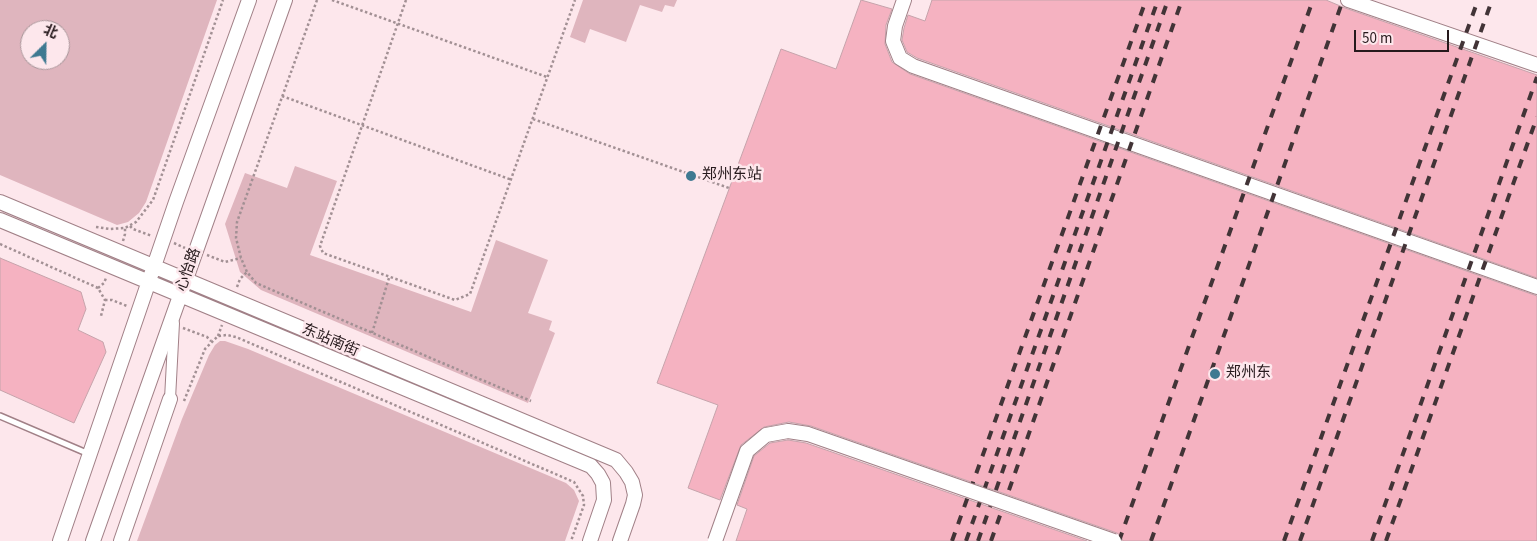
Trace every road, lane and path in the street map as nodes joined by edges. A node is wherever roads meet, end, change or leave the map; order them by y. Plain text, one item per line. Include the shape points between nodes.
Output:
1 (224, 0) edge
2 (250, 0) edge
3 (285, 0) edge
4 (317, 0) edge
5 (332, 0) edge
6 (406, 0) edge
7 (575, 0) edge
8 (904, 0) edge
9 (1348, 0) edge
10 (398, 23) junction
11 (1537, 65) edge
12 (548, 77) junction
13 (282, 96) junction
14 (533, 119) junction
15 (362, 125) junction
16 (512, 180) junction
17 (729, 188) dead end
18 (0, 202) edge
19 (0, 220) edge
20 (89, 224) dead end
21 (0, 244) edge
22 (154, 267) junction
23 (390, 278) junction
24 (186, 280) junction
25 (149, 282) junction
26 (1537, 288) edge
27 (180, 295) junction
28 (174, 312) junction
29 (101, 316) dead end
30 (372, 333) junction
31 (177, 400) junction
32 (531, 401) dead end
33 (0, 416) edge
34 (91, 455) junction
35 (60, 541) edge
36 (94, 541) edge
37 (121, 541) edge
38 (571, 541) edge
39 (590, 541) edge
40 (620, 541) edge
41 (714, 541) edge
42 (1114, 541) edge

1 - 20 path via 152,200 136,222 124,228 110,229
2 - 22 street
3 - 24 street, 心怡路
4 - 13 path
5 - 10 path
6 - 10 path
7 - 12 path
8 - 26 street via 893,41 900,58 914,66
9 - 11 street
10 - 12 path
10 - 15 path
12 - 14 path
13 - 15 path
13 - 30 path via 236,222 241,258 256,283
14 - 16 path
14 - 17 path
15 - 16 path
15 - 23 path via 320,246 323,253
16 - 23 path via 470,294 456,300
18 - 22 street, 东站南街
19 - 25 street, 东站南街
21 - 29 path via 98,288 105,300
22 - 24 street, 东站南街
22 - 25 street
23 - 30 path
24 - 27 street, 心怡路
24 - 40 street, 东站南街 via 616,460 632,482 635,495
25 - 27 street, 东站南街
25 - 34 street
27 - 28 street, 心怡路
27 - 39 street, 东站南街 via 591,466 604,483 604,500
28 - 31 street
28 - 36 street, 心怡路
30 - 32 path
31 - 37 street
31 - 38 path via 205,349 218,336 236,337 574,482 583,496 584,505
33 - 34 lane
34 - 35 street
41 - 42 street, bridge via 747,451 766,435 788,431 808,434

